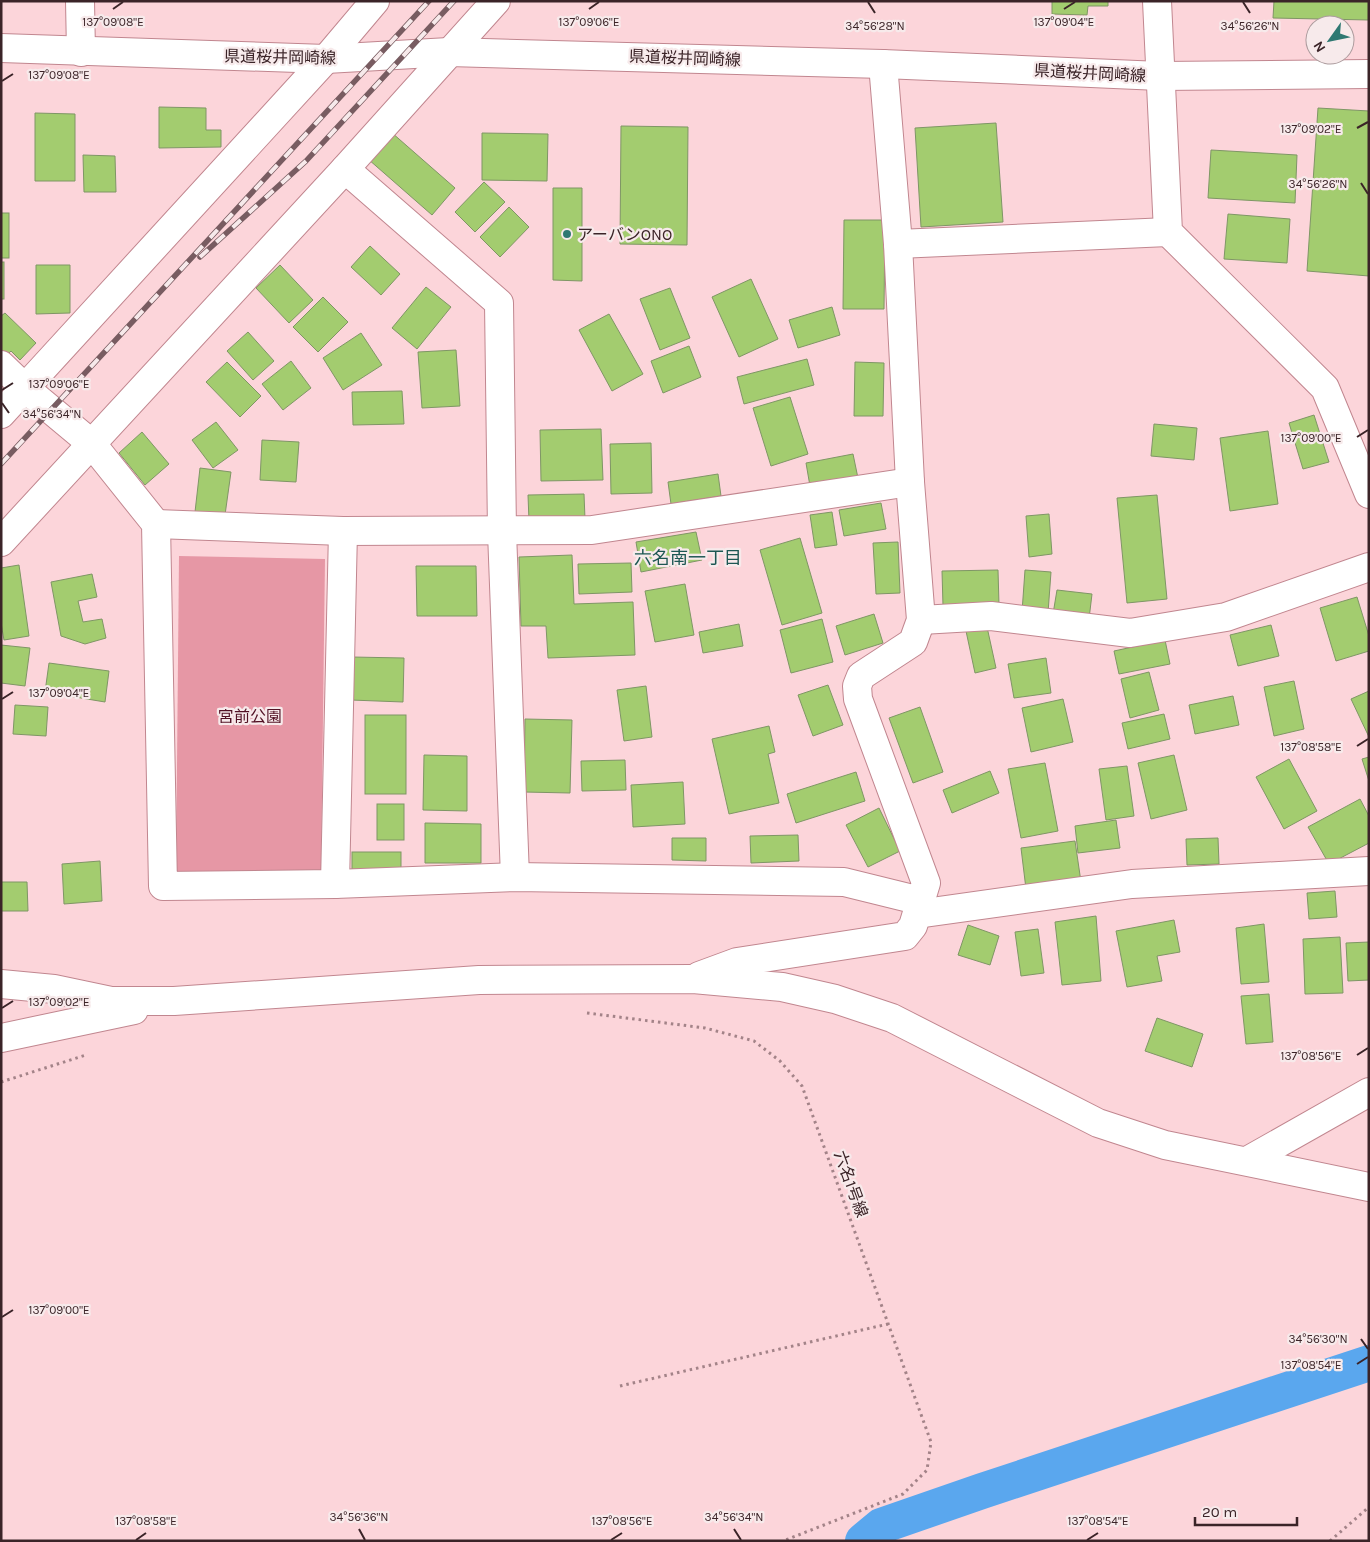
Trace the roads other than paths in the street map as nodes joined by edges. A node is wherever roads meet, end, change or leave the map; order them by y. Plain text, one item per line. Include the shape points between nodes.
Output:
1 (80, 1) edge
2 (375, 1) edge
3 (496, 1) edge
4 (1157, 1) edge
5 (1, 48) edge
6 (82, 52) junction
7 (449, 52) junction
8 (326, 59) junction
9 (884, 64) junction
10 (1369, 74) edge
11 (1160, 76) junction
12 (345, 169) junction
13 (1168, 232) junction
14 (898, 244) junction
15 (1, 365) edge
16 (26, 389) junction
17 (1, 414) edge
18 (92, 444) junction
19 (910, 482) junction
20 (1369, 494) edge
21 (156, 524) junction
22 (343, 531) junction
23 (502, 532) junction
24 (1, 542) edge
25 (1369, 566) edge
26 (921, 620) junction
27 (1369, 871) edge
28 (515, 877) junction
29 (335, 884) junction
30 (919, 908) junction
31 (693, 979) junction
32 (1, 984) edge
33 (174, 1001) junction
34 (1, 1038) edge
35 (1369, 1092) edge
36 (1247, 1161) junction
37 (1369, 1187) edge

1 - 6 street
2 - 8 street
3 - 7 street
4 - 11 street
5 - 6 street, 県道桜井岡崎線
6 - 8 street, 県道桜井岡崎線
7 - 8 street, 県道桜井岡崎線
7 - 9 street, 県道桜井岡崎線
7 - 12 street
8 - 16 street
9 - 11 street, 県道桜井岡崎線
9 - 14 street
10 - 11 street, 県道桜井岡崎線
11 - 13 street
12 - 18 street
12 - 23 street via 499,303
13 - 14 street
13 - 20 street via 1325,388
14 - 19 street
15 - 16 street
16 - 17 street
16 - 18 street
18 - 21 street
18 - 24 street
19 - 23 street via 592,530
19 - 26 street
21 - 22 street
21 - 29 street via 163,886
22 - 23 street
22 - 29 street
23 - 28 street
25 - 26 street via 1226,617 1130,633 990,616
26 - 30 street via 913,642 861,676 857,686 858,699 926,883
27 - 30 street via 1132,884
28 - 29 street
28 - 30 street via 844,882
30 - 31 street via 914,926 905,936 737,962
31 - 33 street via 479,980
31 - 36 street via 782,987 835,999 892,1018 1098,1123 1165,1145
32 - 33 street via 111,1001
33 - 34 street
35 - 36 street
36 - 37 street

